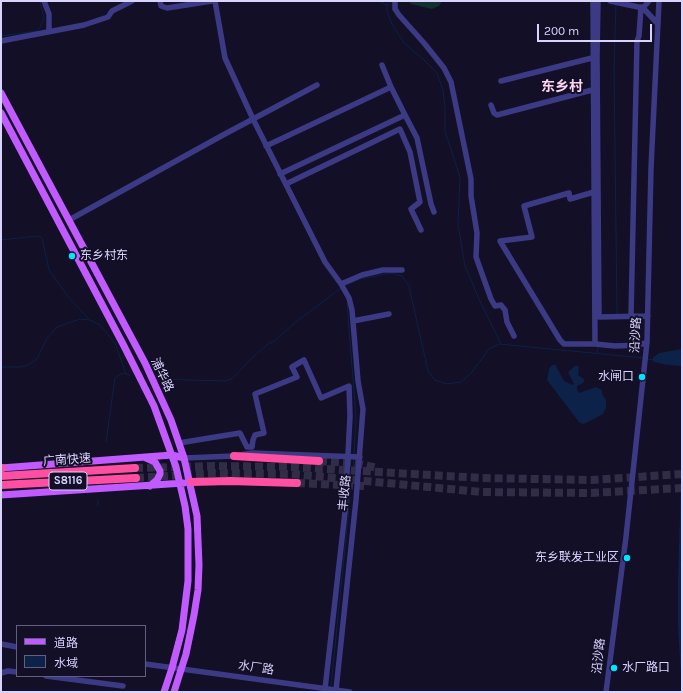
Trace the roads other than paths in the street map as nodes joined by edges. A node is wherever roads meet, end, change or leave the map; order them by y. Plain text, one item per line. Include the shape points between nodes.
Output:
1 (44, 1) edge
2 (132, 1) edge
3 (160, 1) edge
4 (214, 1) edge
5 (395, 1) edge
6 (593, 1) edge
7 (598, 1) edge
8 (610, 1) edge
9 (649, 1) edge
10 (659, 1) edge
11 (642, 7) junction
12 (658, 24) junction
13 (50, 32) junction
14 (1, 41) edge
15 (592, 58) junction
16 (382, 65) dead end
17 (500, 81) dead end
18 (317, 85) dead end
19 (391, 87) junction
20 (592, 90) junction
21 (1, 93) edge
22 (491, 105) dead end
23 (1, 113) edge
24 (405, 114) junction
25 (253, 119) junction
26 (418, 142) junction
27 (266, 146) junction
28 (407, 146) junction
29 (280, 174) junction
30 (286, 184) junction
31 (594, 192) junction
32 (434, 212) dead end
33 (69, 220) junction
34 (421, 230) dead end
35 (402, 270) dead end
36 (341, 284) junction
37 (389, 314) dead end
38 (631, 316) junction
39 (648, 316) junction
40 (353, 321) junction
41 (514, 336) dead end
42 (647, 342) junction
43 (595, 344) junction
44 (180, 443) junction
45 (172, 455) junction
46 (234, 456) junction
47 (144, 457) junction
48 (360, 457) junction
49 (184, 458) junction
50 (319, 461) tunnel mouth
51 (135, 468) tunnel mouth
52 (1, 470) edge
53 (136, 478) tunnel mouth
54 (191, 482) junction
55 (297, 483) tunnel mouth
56 (180, 484) junction
57 (1, 485) edge
58 (149, 486) junction
59 (1, 495) edge
60 (1, 644) edge
61 (16, 646) edge
62 (146, 664) edge
63 (172, 668) junction
64 (1, 669) edge
65 (182, 669) junction
66 (8, 671) junction
67 (16, 672) edge
68 (1, 673) edge
69 (54, 677) edge
70 (123, 686) dead end
71 (330, 690) junction
72 (164, 692) edge
73 (174, 692) edge
74 (350, 692) edge
75 (606, 692) edge

1 - 13 street via 49,14
2 - 13 street via 112,11 108,17
3 - 4 street via 161,6 167,8
4 - 25 street, 丰收路 via 225,58
5 - 41 street via 395,9 399,15 434,56 451,82 472,179 471,196 477,233 476,257 494,306 501,304
6 - 15 street
7 - 38 street via 599,317
8 - 11 street
9 - 11 street
10 - 12 street, 沿沙路
11 - 12 street
11 - 38 street via 636,48
12 - 39 street, 沿沙路 via 651,168
13 - 14 street
15 - 17 street
15 - 20 street
16 - 19 street
18 - 25 street
19 - 24 street
19 - 27 street
20 - 22 street via 497,115
20 - 31 street
21 - 33 main road, 浦华路
23 - 45 main road, 浦华路 via 140,377
24 - 26 street
24 - 29 street
25 - 27 street, 丰收路
25 - 33 street
26 - 28 street
26 - 32 street
27 - 29 street, 丰收路
28 - 30 street via 400,130 395,131
28 - 34 street via 420,202 412,209
29 - 30 street, 丰收路
30 - 36 street, 丰收路 via 325,262
31 - 43 street
31 - 43 street via 570,199 569,193 524,206 532,237 500,241 560,340 564,344
33 - 44 main road, 浦华路 via 152,378
35 - 36 street via 383,270
36 - 40 street, 丰收路 via 349,298
37 - 40 street
38 - 39 street
39 - 42 street, 沿沙路
40 - 48 street, 丰收路 via 358,380 364,409
42 - 43 street via 640,345 615,346
42 - 75 street, 沿沙路
44 - 49 main road, 浦华路
44 - 71 street via 240,433 247,447 252,446 255,435 264,433 255,394 297,377 292,367 304,360 321,398 349,386 345,512
45 - 47 main road
45 - 49 main road
45 - 56 main road, 浦华路
46 - 48 street via 252,453
46 - 49 street
46 - 50 highway
47 - 52 main road
47 - 58 main road via 155,462 160,471 157,480
48 - 71 street, 丰收路
49 - 54 main road, 浦华路
51 - 52 highway, 广南快速 / S8116
53 - 57 highway, 广南快速 / S8116
54 - 55 highway
54 - 56 main road
54 - 65 main road, 浦华路 via 197,516 199,565 194,615
56 - 58 main road
56 - 63 main road, 浦华路 via 188,530 189,564 182,630
58 - 59 main road
60 - 61 street
62 - 63 street
63 - 65 street, 水厂路
63 - 72 main road, 浦华路
64 - 66 street
65 - 71 street, 水厂路
65 - 73 main road, 浦华路
66 - 67 street
66 - 68 street
69 - 70 street
71 - 74 street, 水厂路

